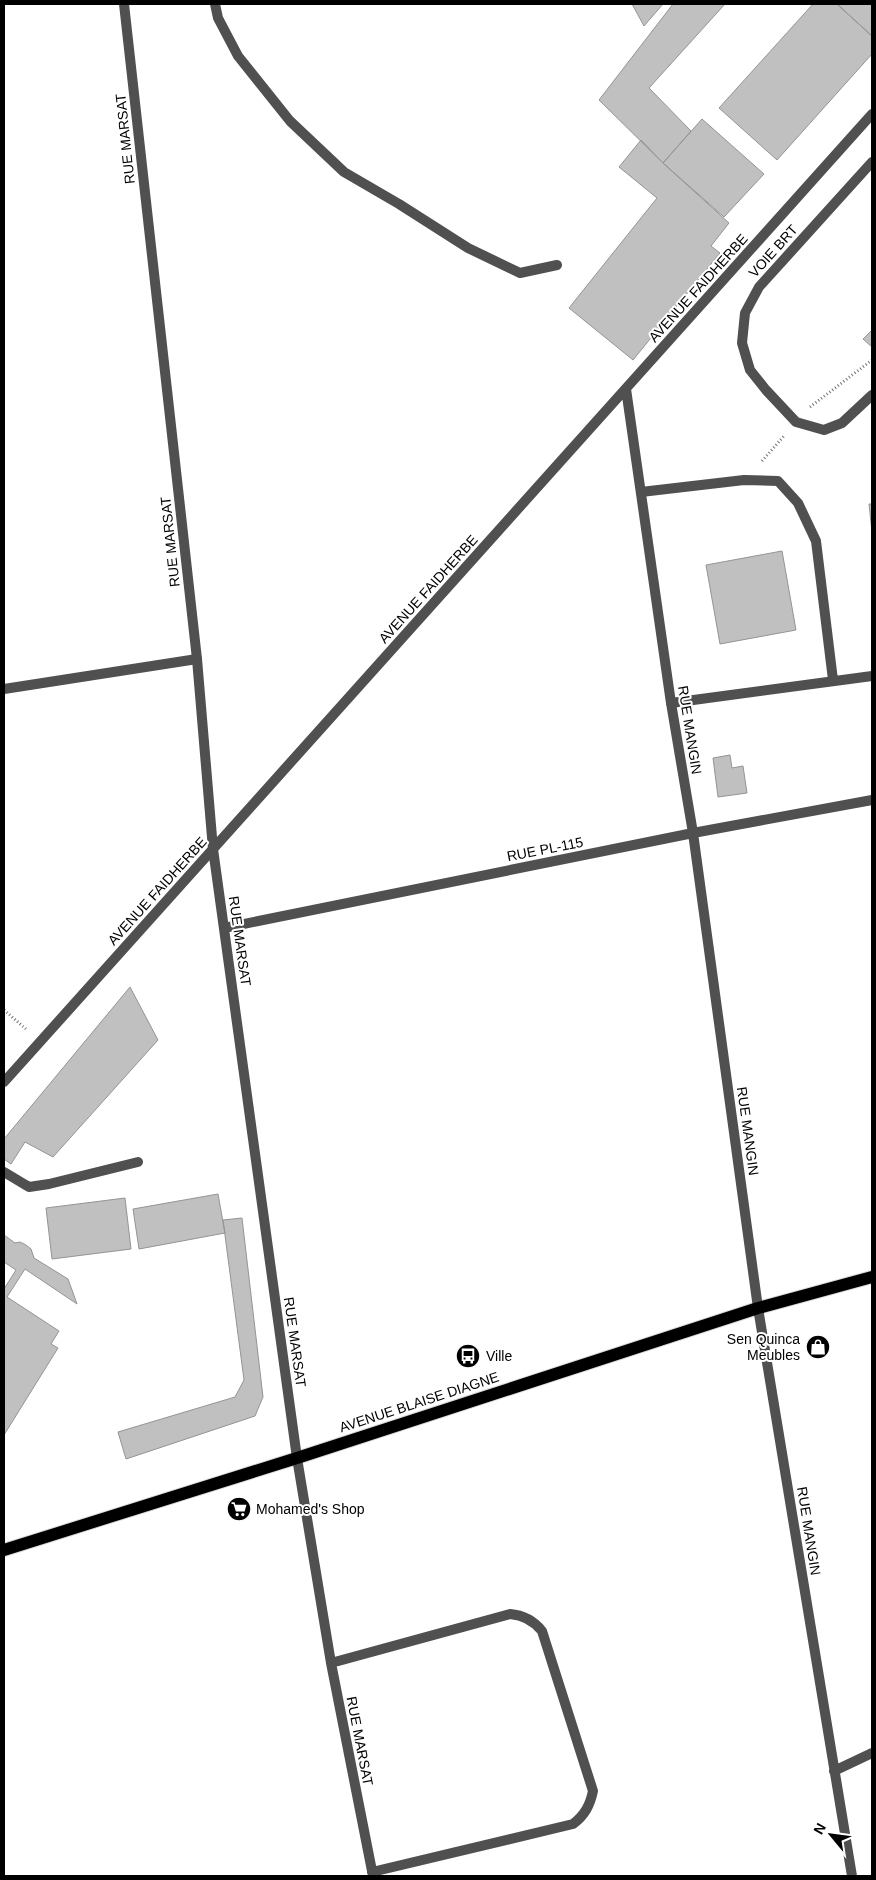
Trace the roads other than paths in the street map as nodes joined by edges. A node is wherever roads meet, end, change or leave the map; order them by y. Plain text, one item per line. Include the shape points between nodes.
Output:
1 (124, 4) edge
2 (216, 4) edge
3 (872, 114) edge
4 (872, 162) edge
5 (557, 265) dead end
6 (626, 389) junction
7 (872, 394) edge
8 (641, 492) junction
9 (197, 659) junction
10 (872, 676) edge
11 (834, 680) junction
12 (4, 689) edge
13 (671, 702) junction
14 (872, 800) edge
15 (692, 833) junction
16 (213, 848) junction
17 (224, 928) junction
18 (4, 1082) edge
19 (138, 1162) dead end
20 (4, 1172) edge
21 (872, 1277) edge
22 (758, 1308) junction
23 (297, 1458) junction
24 (4, 1550) edge
25 (331, 1663) junction
26 (872, 1753) edge
27 (834, 1771) junction
28 (372, 1874) edge
29 (852, 1876) edge

1 - 9 street, RUE MARSAT
2 - 5 street via 218,18 244,63 290,122 344,172 468,248 520,273
3 - 6 street, AVENUE FAIDHERBE
4 - 7 street, VOIE BRT via 759,287 745,313 742,343 750,370 796,422 824,430 842,424
6 - 8 street, RUE MANGIN
6 - 16 street, AVENUE FAIDHERBE
8 - 11 street via 744,480 778,481 798,503 816,541
8 - 13 street, RUE MANGIN
9 - 12 street
9 - 16 street, RUE MARSAT
10 - 11 street
11 - 13 street
13 - 15 street, RUE MANGIN
14 - 15 street, RUE PL-115
15 - 17 street, RUE PL-115
15 - 22 street, RUE MANGIN
16 - 17 street, RUE MARSAT
16 - 18 street, AVENUE FAIDHERBE
17 - 23 street, RUE MARSAT
19 - 20 street via 29,1187
21 - 22 main road, AVENUE BLAISE DIAGNE
22 - 23 main road, AVENUE BLAISE DIAGNE
22 - 27 street, RUE MANGIN
23 - 24 main road, AVENUE BLAISE DIAGNE
23 - 25 street, RUE MARSAT
25 - 28 street, RUE MARSAT
25 - 28 street via 510,1614 528,1619 542,1631 594,1791 582,1817 573,1824
26 - 27 street
27 - 29 street, RUE MANGIN

